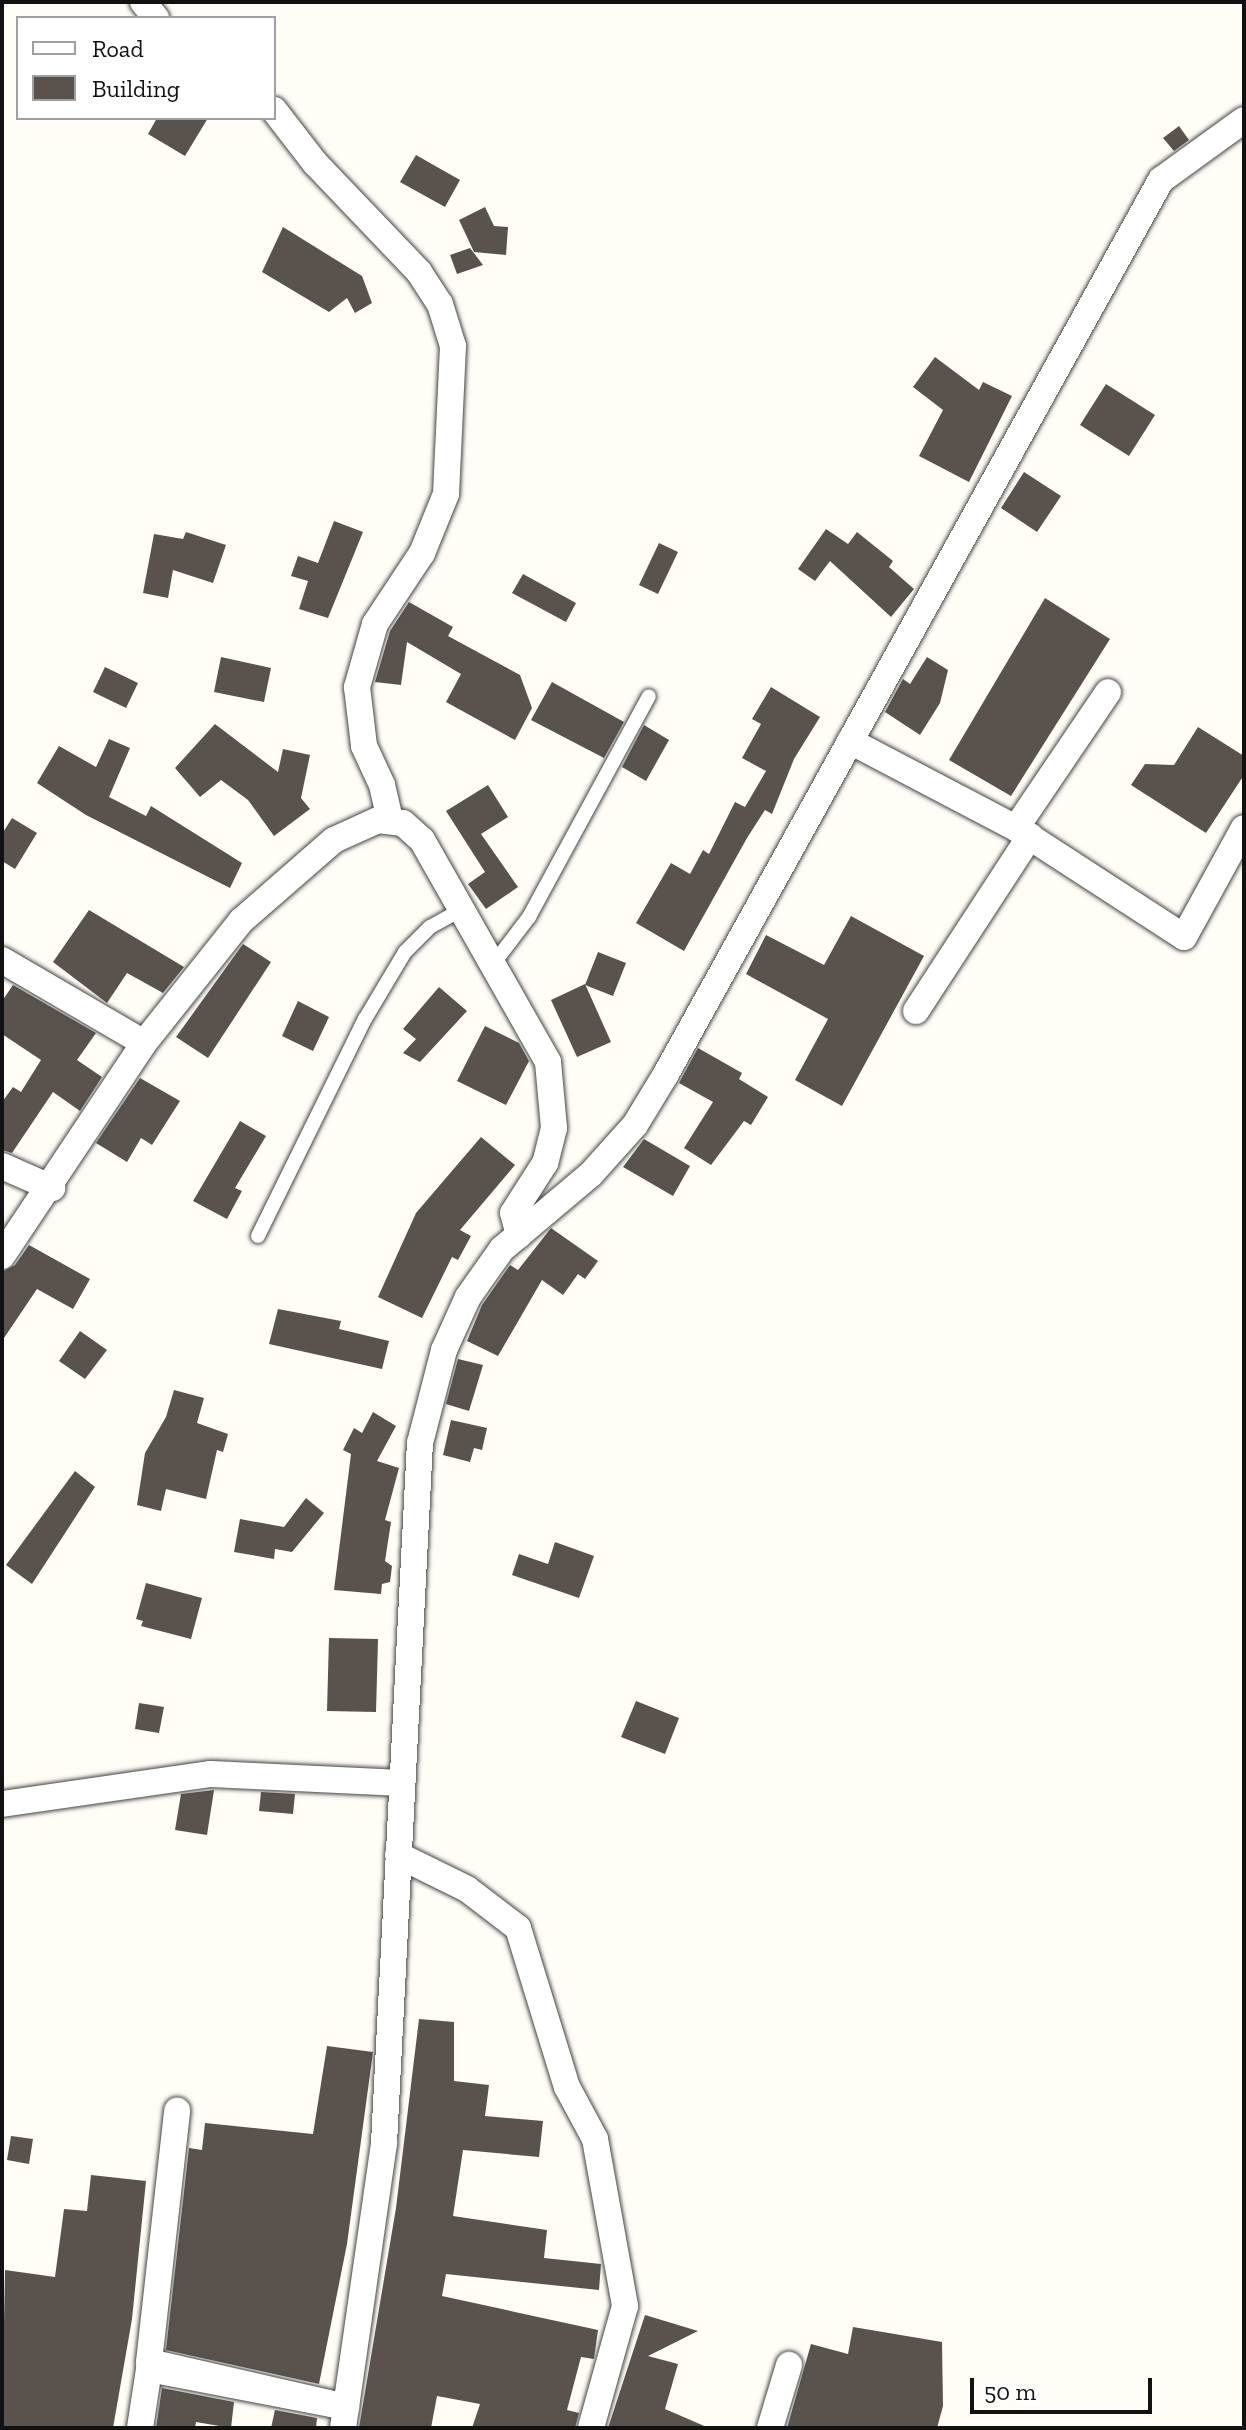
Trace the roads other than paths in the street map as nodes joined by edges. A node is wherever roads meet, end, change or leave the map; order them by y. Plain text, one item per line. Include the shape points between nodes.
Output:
1 (276, 113) edge
2 (1244, 120) edge
3 (1108, 692) dead end
4 (649, 696) dead end
5 (850, 741) junction
6 (390, 820) junction
7 (1244, 828) edge
8 (1023, 832) junction
9 (462, 909) junction
10 (2, 960) edge
11 (494, 963) junction
12 (916, 1011) dead end
13 (144, 1043) junction
14 (2, 1166) edge
15 (52, 1188) junction
16 (519, 1235) junction
17 (258, 1236) dead end
18 (2, 1256) edge
19 (402, 1783) junction
20 (2, 1804) edge
21 (398, 1855) junction
22 (177, 2111) dead end
23 (789, 2365) dead end
24 (345, 2418) edge
25 (140, 2428) edge
26 (591, 2428) edge
27 (770, 2428) edge

1 - 6 street via 315,163 419,272 440,304 453,346 446,494 422,553 375,624 357,687 364,746 382,785
2 - 5 street via 1161,180
3 - 8 street
4 - 11 lane via 529,917
5 - 8 street
5 - 16 street via 635,1125 591,1174
6 - 9 street via 422,840
6 - 13 street via 366,823 334,840 241,921
7 - 8 street via 1184,937
8 - 12 street
9 - 11 street
9 - 17 lane via 430,927 405,952 365,1019
10 - 13 street
11 - 16 street via 539,1039 553,1086 548,1154 513,1213
13 - 15 street
14 - 15 street
15 - 18 street
16 - 19 street via 468,1297 444,1350 420,1443
19 - 20 street via 211,1774
19 - 21 street
21 - 24 street via 384,2143
21 - 26 street via 467,1889 518,1928 567,2087 595,2139 625,2306
22 - 24 street via 149,2362
23 - 27 street
24 - 25 street via 149,2369

